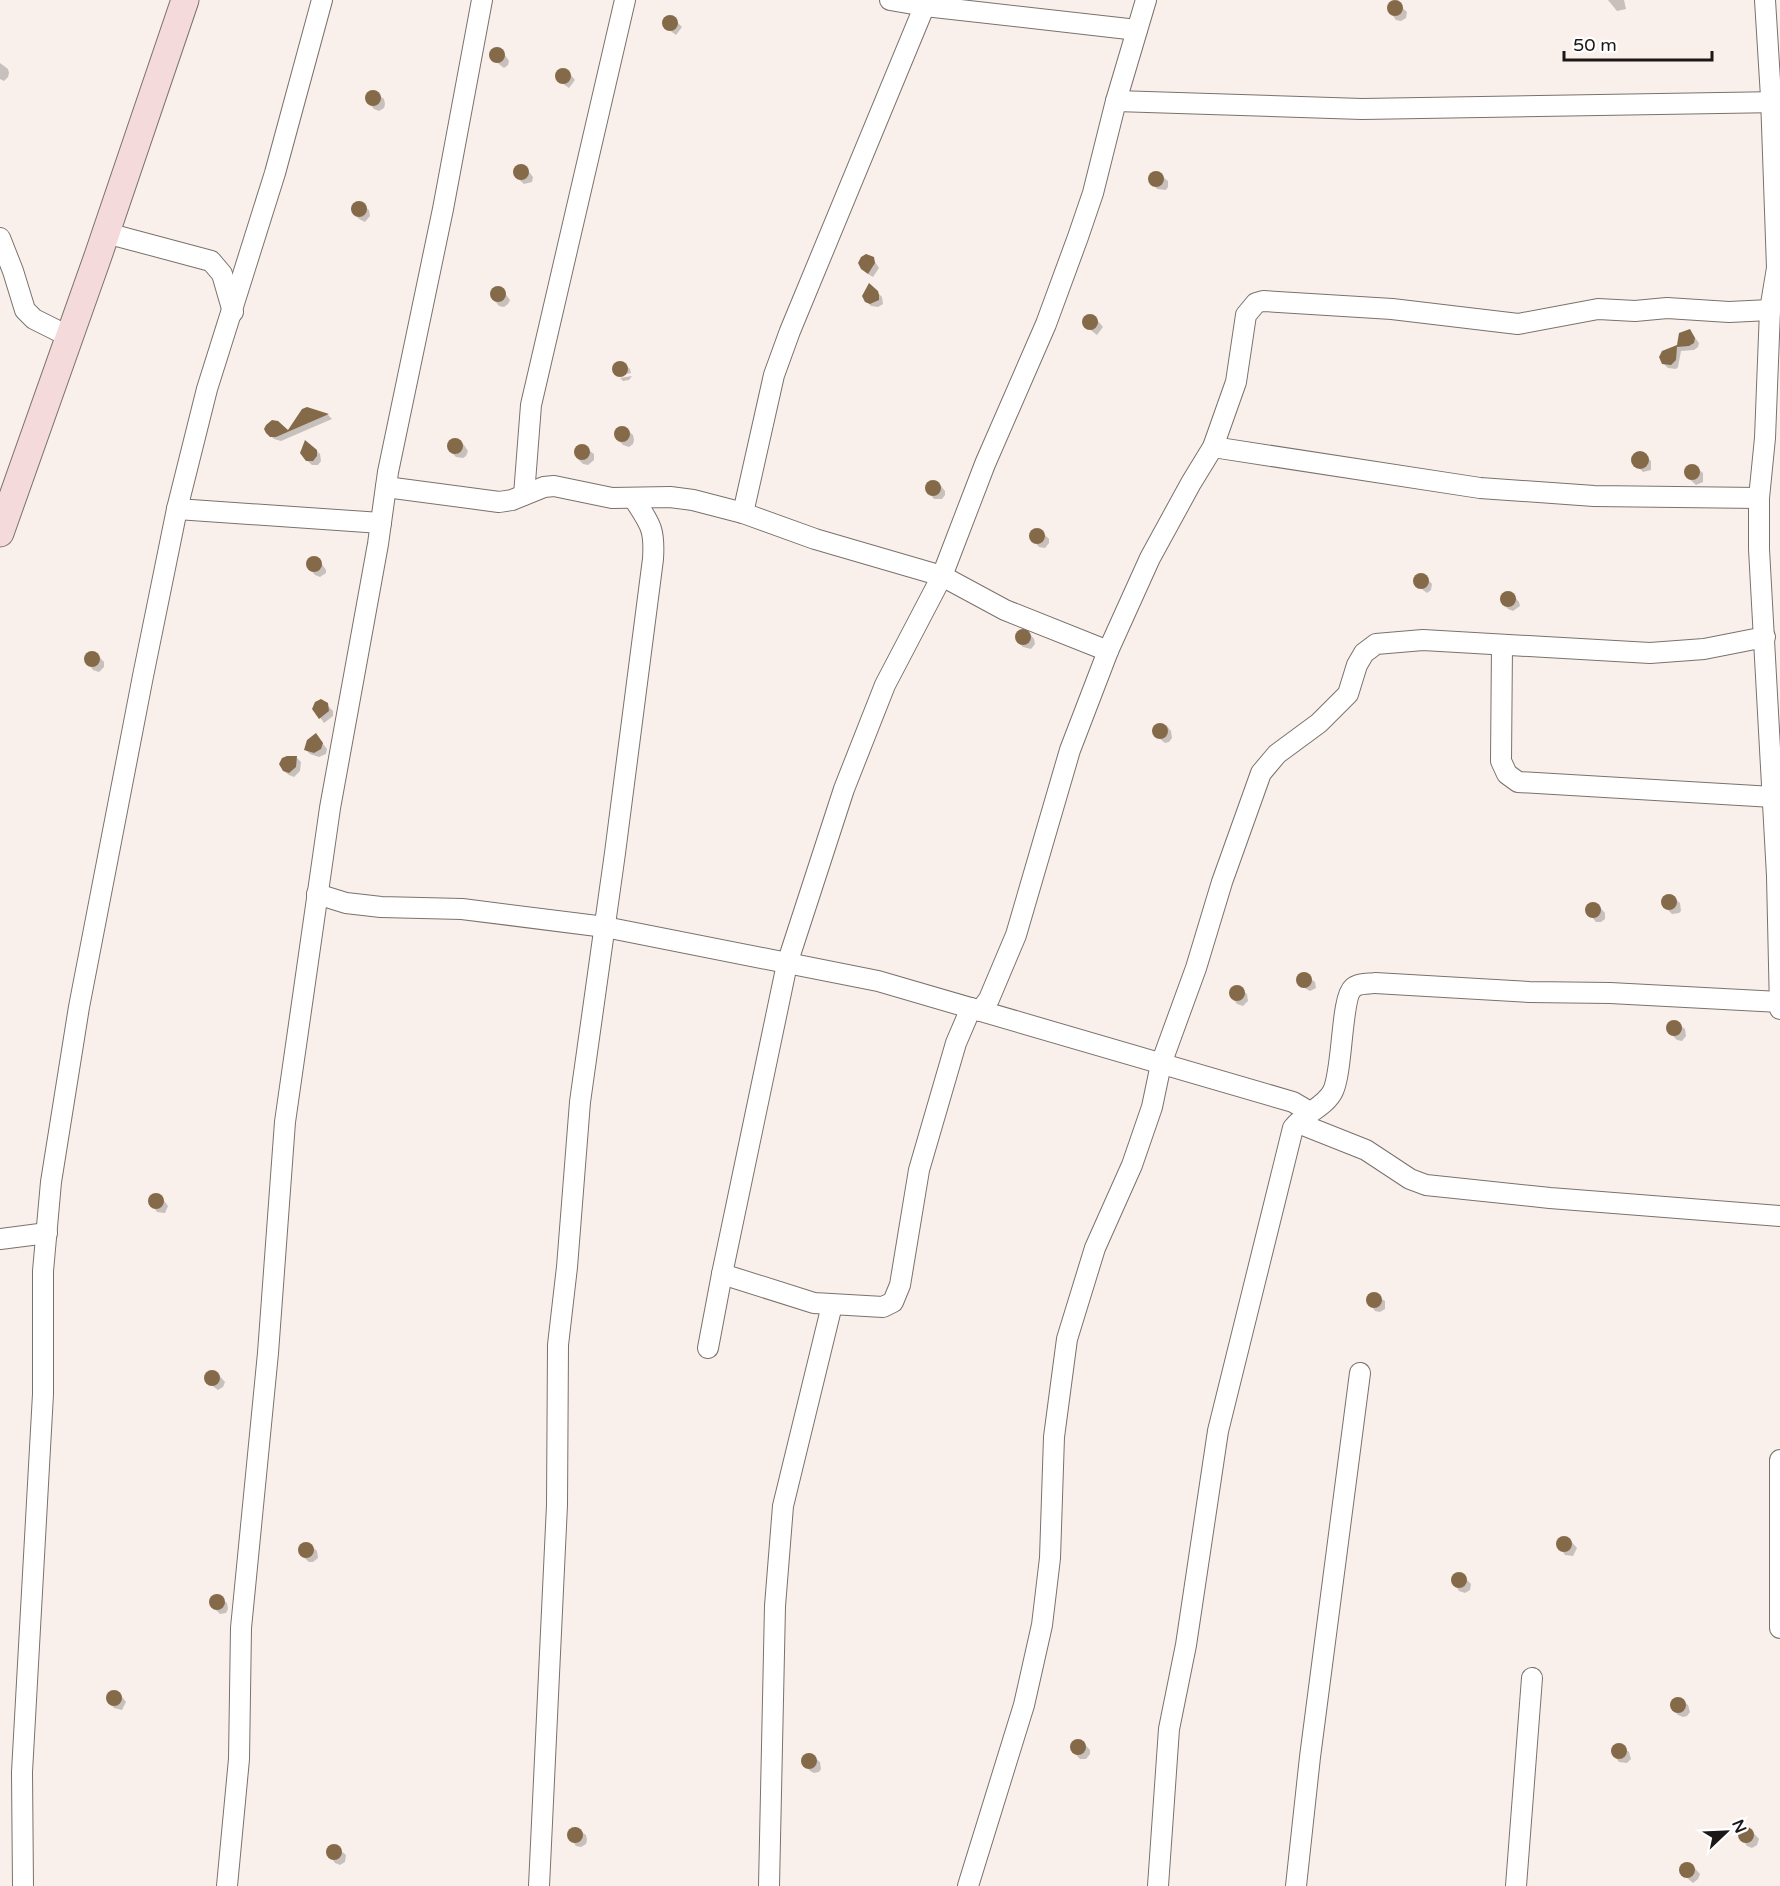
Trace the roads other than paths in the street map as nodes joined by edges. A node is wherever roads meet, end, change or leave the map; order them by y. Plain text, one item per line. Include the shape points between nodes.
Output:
1 (185, 0) edge
2 (322, 0) edge
3 (482, 0) edge
4 (625, 0) edge
5 (890, 0) edge
6 (1146, 0) edge
7 (1765, 0) edge
8 (926, 3) edge
9 (1137, 30) junction
10 (1116, 101) junction
11 (1775, 103) edge
12 (106, 233) junction
13 (0, 238) edge
14 (1774, 298) edge
15 (233, 312) junction
16 (70, 337) junction
17 (1773, 439) edge
18 (1213, 447) junction
19 (386, 487) junction
20 (524, 495) junction
21 (1759, 498) junction
22 (634, 499) junction
23 (177, 509) junction
24 (743, 513) junction
25 (381, 523) junction
26 (0, 533) edge
27 (942, 576) junction
28 (1770, 630) edge
29 (1502, 645) junction
30 (1108, 651) junction
31 (1775, 745) edge
32 (1773, 797) junction
33 (1778, 847) edge
34 (317, 894) junction
35 (605, 927) junction
36 (788, 964) junction
37 (1780, 1002) edge
38 (1780, 1009) edge
39 (975, 1010) junction
40 (1161, 1064) junction
41 (1304, 1117) junction
42 (1780, 1216) edge
43 (47, 1233) junction
44 (0, 1239) edge
45 (722, 1274) junction
46 (832, 1305) junction
47 (708, 1348) dead end
48 (1360, 1372) dead end
49 (1780, 1460) edge
50 (1780, 1628) edge
51 (1532, 1678) dead end
52 (23, 1886) edge
53 (227, 1886) edge
54 (539, 1886) edge
55 (769, 1886) edge
56 (968, 1886) edge
57 (1158, 1886) edge
58 (1296, 1886) edge
59 (1516, 1886) edge

1 - 12 street
2 - 15 street
3 - 19 street
4 - 20 street via 531,405
5 - 8 street
6 - 9 street
7 - 11 street
8 - 9 street
8 - 24 street via 774,375
9 - 10 street
10 - 11 street via 1362,109
10 - 27 street via 1094,193 1078,237
11 - 14 street
12 - 15 street via 211,261 222,274
12 - 16 street
13 - 16 street via 25,310 34,319
14 - 17 street
14 - 18 street via 1729,312 1598,309 1518,324 1392,309 1263,301 1246,315 1236,382
15 - 23 street via 207,389
16 - 26 street
17 - 21 street
18 - 21 street via 1479,489 1594,496
18 - 30 street via 1150,558
19 - 20 street via 499,502
19 - 25 street
20 - 22 street via 554,486
21 - 28 street via 1759,549
22 - 24 street via 670,497
22 - 35 street via 655,537
23 - 25 street
23 - 43 street via 79,1007 51,1182
24 - 27 street via 815,539
25 - 34 street
27 - 30 street via 1005,610
27 - 36 street via 885,685 844,789
28 - 29 street via 1704,649 1650,653
28 - 31 street
29 - 32 street via 1501,761 1507,774 1518,782
29 - 40 street via 1423,640 1376,644 1364,653 1348,694 1320,723 1269,762 1245,814
30 - 39 street via 1070,750 1016,935 989,999
31 - 32 street
32 - 33 street
33 - 37 street
34 - 35 street via 346,903 462,909
34 - 53 street via 285,1122 268,1353 241,1628 239,1759
35 - 36 street
35 - 54 street via 580,1102 558,1345 557,1504
36 - 39 street via 878,981
36 - 45 street
37 - 38 street
37 - 41 street via 1375,983 1354,986 1346,1008 1341,1060 1333,1092 1326,1102
39 - 40 street
39 - 46 street via 956,1043 919,1170 900,1285 893,1302 883,1307
40 - 41 street via 1293,1102
40 - 56 street via 1152,1107 1132,1165 1095,1248 1067,1339 1054,1437 1050,1558 1042,1625 1024,1705
41 - 42 street via 1426,1185
41 - 57 street via 1293,1128 1289,1142 1218,1431 1186,1645 1169,1729
43 - 44 street
43 - 52 street via 43,1271 43,1394 22,1772
45 - 46 street
45 - 47 street
46 - 55 street via 780,1527
48 - 58 street
49 - 50 street
51 - 59 street

